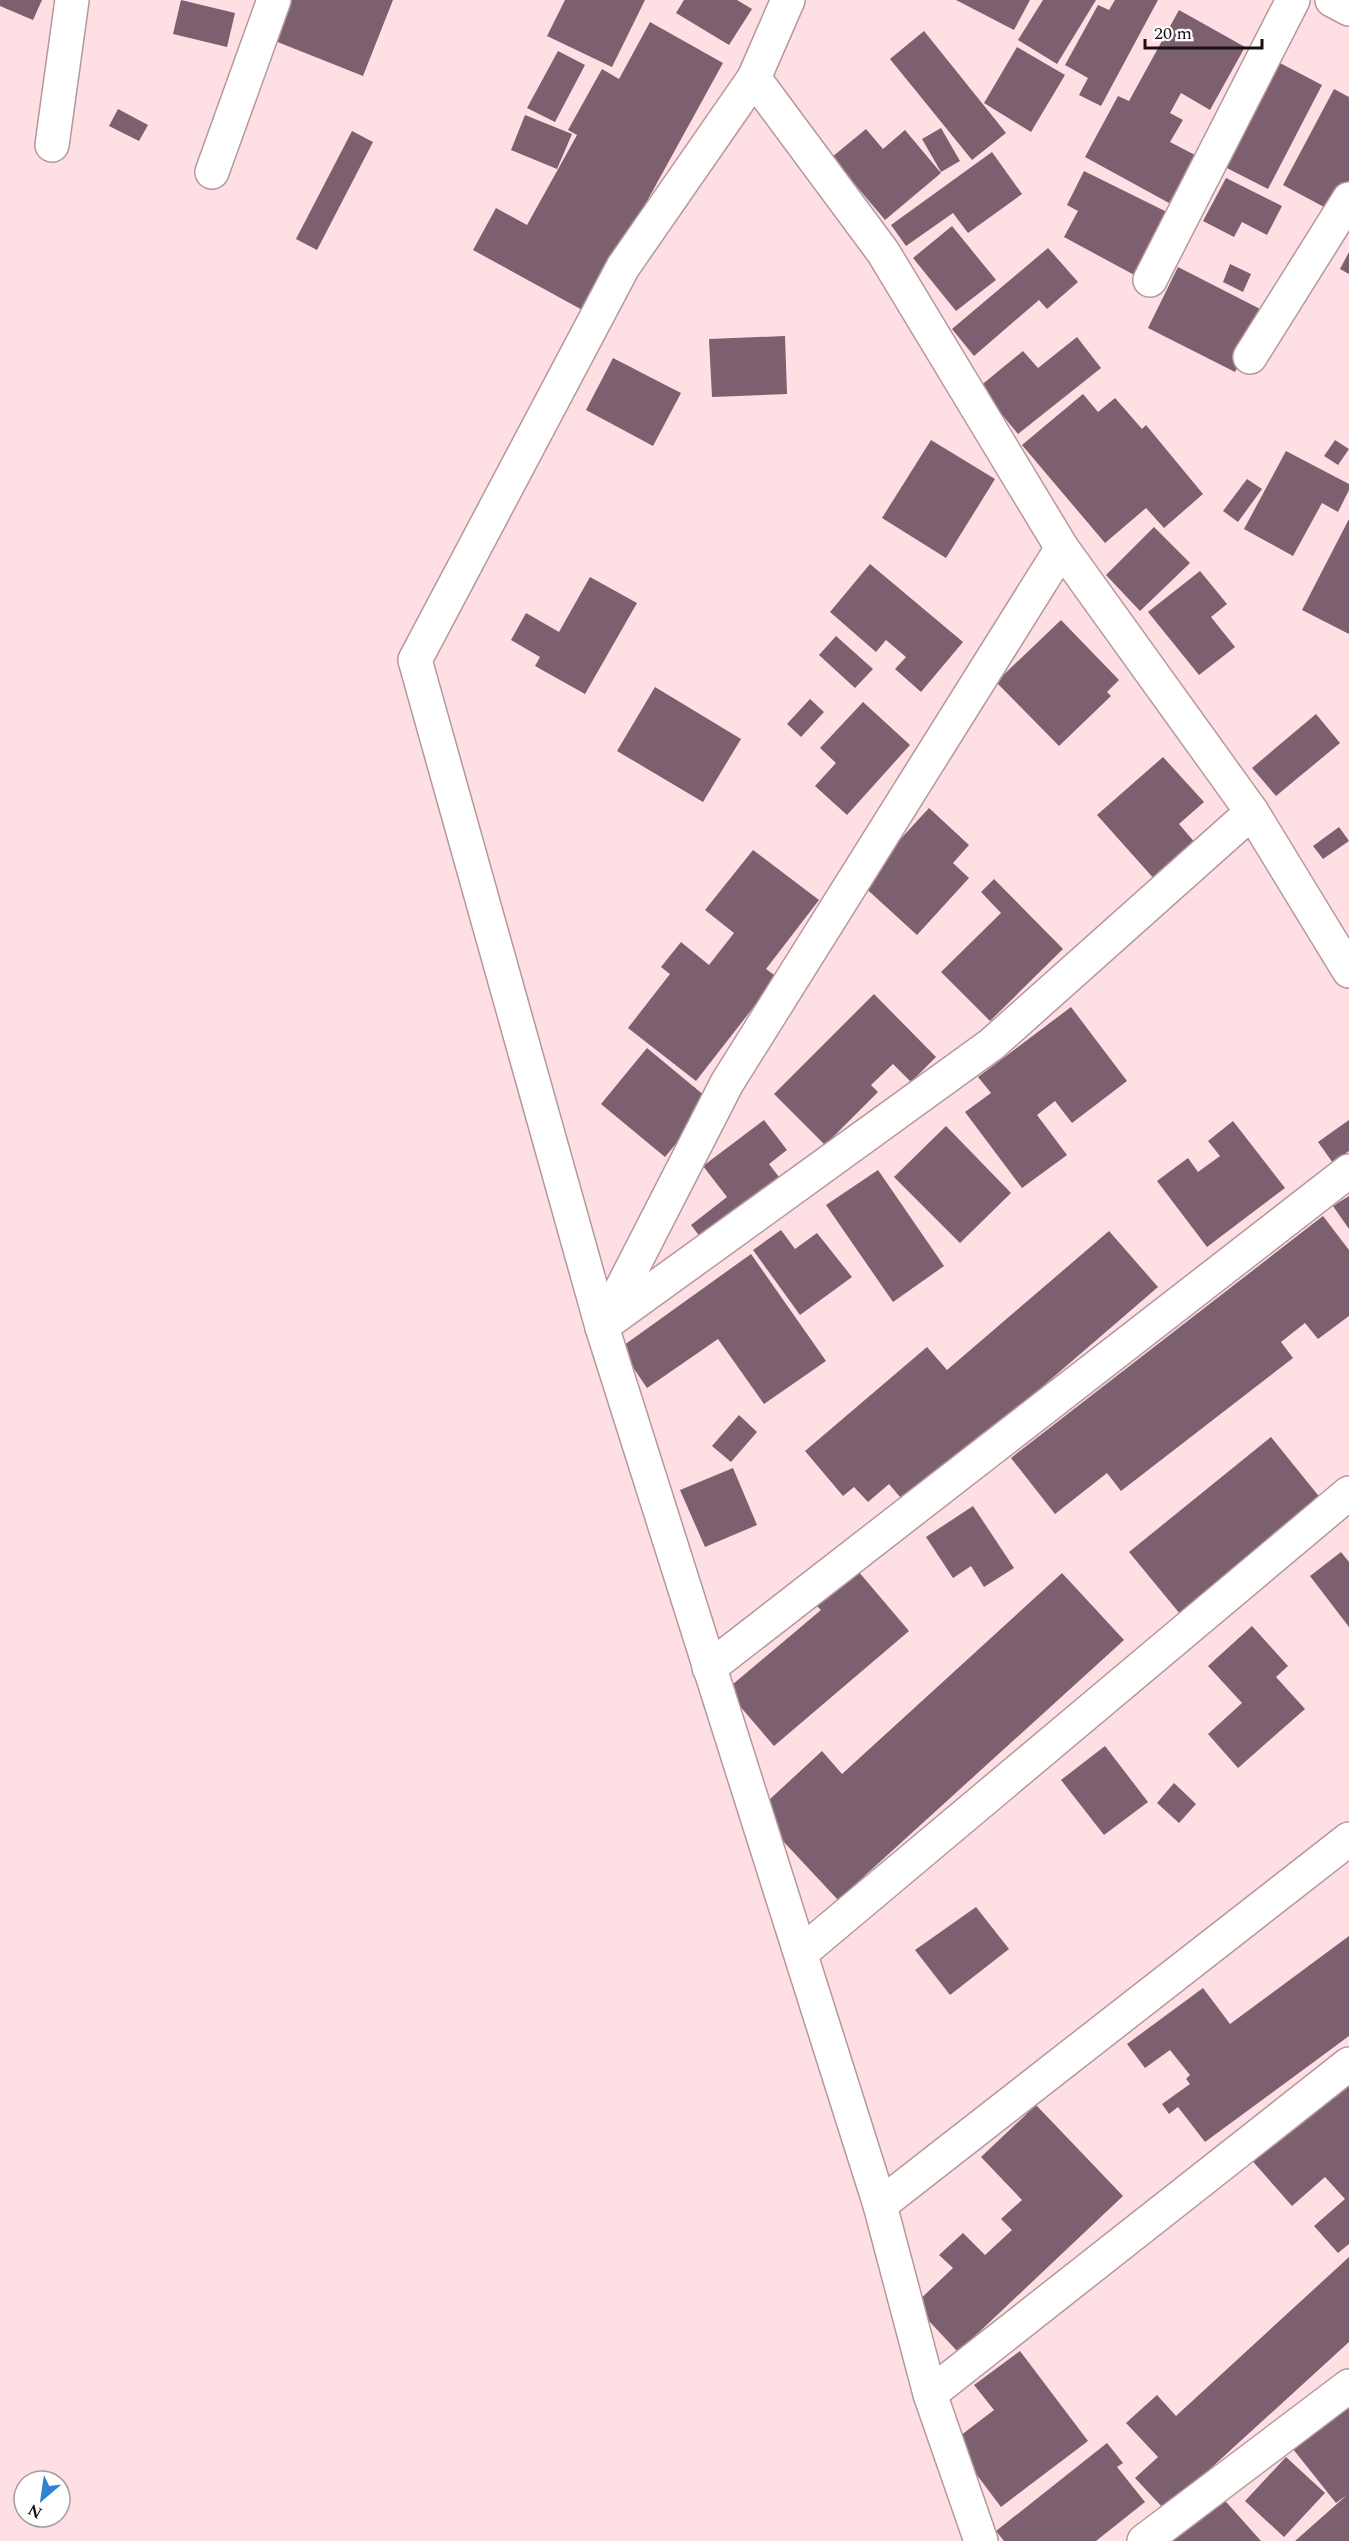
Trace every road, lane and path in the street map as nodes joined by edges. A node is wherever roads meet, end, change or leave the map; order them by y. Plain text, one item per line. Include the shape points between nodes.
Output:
1 (72, 0) edge
2 (274, 0) edge
3 (788, 0) edge
4 (1293, 0) edge
5 (1332, 0) edge
6 (1349, 9) edge
7 (754, 78) junction
8 (52, 145) dead end
9 (212, 172) dead end
10 (1349, 199) edge
11 (1150, 280) dead end
12 (1250, 357) dead end
13 (1062, 548) junction
14 (1252, 812) junction
15 (1349, 971) edge
16 (1349, 1171) edge
17 (602, 1327) junction
18 (1349, 1493) edge
19 (709, 1668) junction
20 (1349, 1839) edge
21 (801, 1953) junction
22 (1349, 2064) edge
23 (880, 2205) junction
24 (1349, 2386) edge
25 (930, 2394) junction
26 (981, 2541) edge
27 (1144, 2541) edge

1 - 8 street
2 - 9 street
3 - 7 street
4 - 11 street
5 - 6 street
7 - 13 street via 883,252
7 - 17 street via 623,267 415,660
10 - 12 street
13 - 14 street
13 - 17 street via 727,1083
14 - 15 street
14 - 17 street via 992,1044
16 - 19 street
17 - 19 street
18 - 21 street
19 - 21 street
20 - 23 street
21 - 23 street
22 - 25 street
23 - 25 street
24 - 27 street
25 - 26 street

